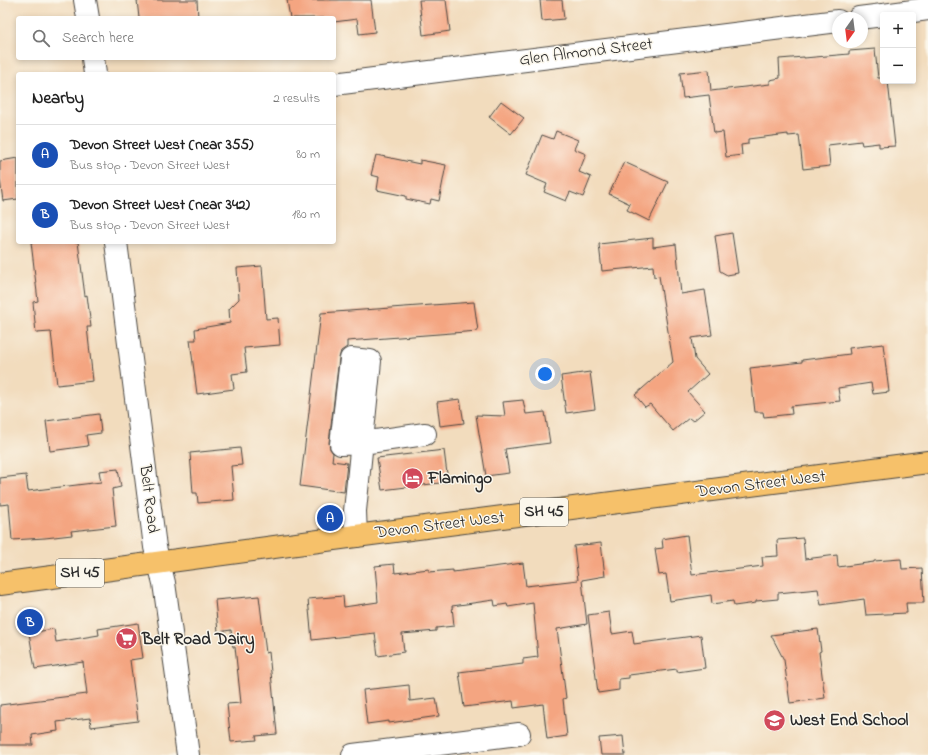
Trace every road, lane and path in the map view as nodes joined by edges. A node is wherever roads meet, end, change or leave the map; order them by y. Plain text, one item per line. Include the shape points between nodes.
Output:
1 (86, 0) edge
2 (928, 9) edge
3 (906, 12) edge
4 (880, 15) edge
5 (88, 16) edge
6 (868, 17) edge
7 (832, 22) edge
8 (93, 60) edge
9 (95, 72) edge
10 (336, 84) edge
11 (116, 244) edge
12 (425, 434) dead end
13 (928, 462) edge
14 (356, 536) junction
15 (160, 562) junction
16 (0, 584) edge
17 (519, 734) dead end
18 (441, 749) edge
19 (188, 755) edge
20 (353, 755) edge

1 - 5 street
2 - 3 street
4 - 6 street
7 - 10 street, Glen Almond Street
8 - 9 street
11 - 15 street, Belt Road via 155,547
12 - 14 street via 362,443 355,511
13 - 14 main road, Devon Street West / SH 45
14 - 15 main road, Devon Street West / SH 45
15 - 16 main road, Devon Street West / SH 45
15 - 19 street, Belt Road
17 - 18 street
18 - 20 street

